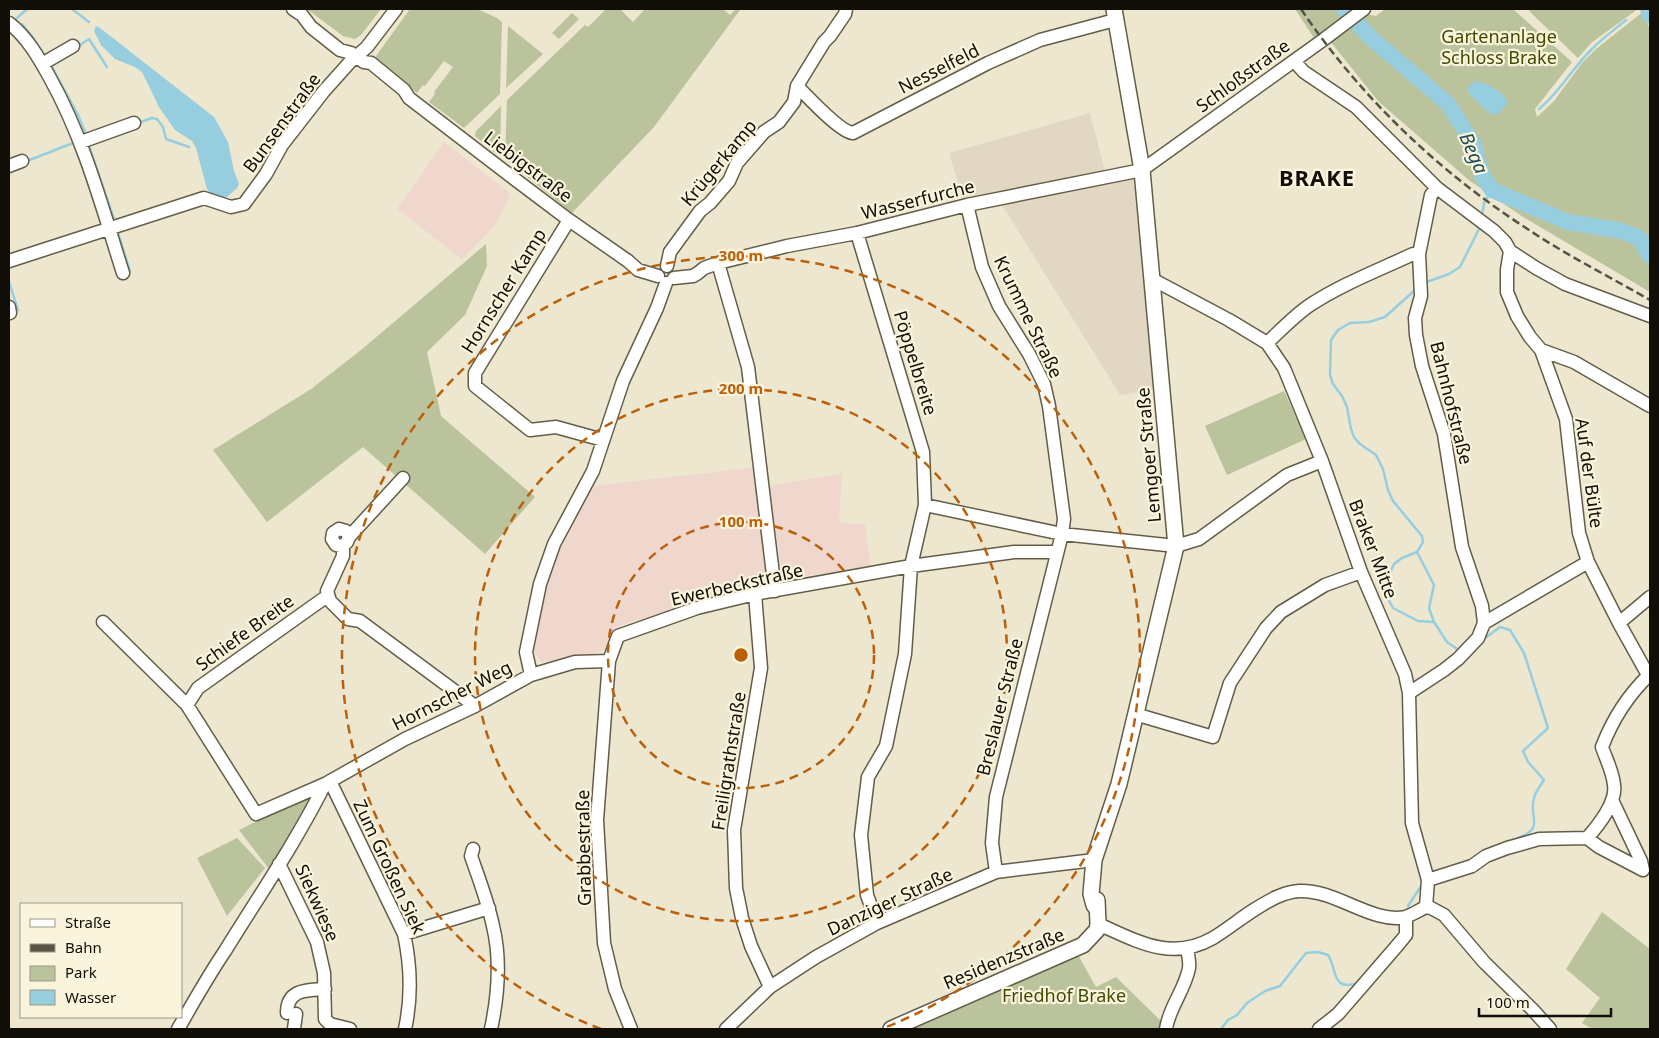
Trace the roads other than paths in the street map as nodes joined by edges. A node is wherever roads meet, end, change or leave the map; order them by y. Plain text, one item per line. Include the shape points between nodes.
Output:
1 (396, 9) edge
2 (846, 9) edge
3 (1364, 9) edge
4 (298, 12) edge
5 (1114, 15) edge
6 (9, 23) edge
7 (72, 46) dead end
8 (357, 57) junction
9 (1294, 61) junction
10 (42, 64) junction
11 (797, 86) junction
12 (134, 123) dead end
13 (81, 142) junction
14 (22, 161) dead end
15 (9, 166) edge
16 (1142, 170) junction
17 (1437, 188) junction
18 (967, 205) junction
19 (569, 220) junction
20 (109, 228) junction
21 (857, 233) junction
22 (1510, 251) junction
23 (1419, 254) junction
24 (9, 261) edge
25 (718, 263) junction
26 (123, 272) dead end
27 (666, 273) junction
28 (1152, 279) junction
29 (1650, 316) edge
30 (1266, 343) junction
31 (1541, 350) junction
32 (1650, 406) edge
33 (603, 440) junction
34 (1322, 461) junction
35 (403, 478) dead end
36 (924, 505) junction
37 (1062, 534) junction
38 (1176, 546) junction
39 (1057, 552) junction
40 (1588, 562) junction
41 (911, 566) junction
42 (1361, 572) junction
43 (775, 591) junction
44 (755, 594) junction
45 (1650, 597) edge
46 (328, 598) junction
47 (102, 622) dead end
48 (1484, 622) junction
49 (1619, 623) junction
50 (609, 661) junction
51 (531, 675) junction
52 (1649, 675) edge
53 (1408, 693) junction
54 (187, 705) junction
55 (475, 706) junction
56 (1135, 714) junction
57 (327, 783) junction
58 (1612, 800) junction
59 (1587, 838) junction
60 (473, 849) dead end
61 (1094, 860) junction
62 (279, 864) junction
63 (996, 872) junction
64 (1646, 874) edge
65 (1428, 880) junction
66 (1426, 907) junction
67 (489, 908) junction
68 (1406, 917) junction
69 (1097, 922) junction
70 (877, 923) junction
71 (404, 934) junction
72 (1187, 948) junction
73 (770, 986) junction
74 (325, 989) junction
75 (178, 1029) edge
76 (294, 1029) edge
77 (350, 1029) edge
78 (405, 1029) edge
79 (491, 1029) edge
80 (631, 1029) edge
81 (726, 1029) edge
82 (891, 1029) edge
83 (1166, 1029) edge
84 (1319, 1029) edge
85 (1550, 1029) edge

1 - 8 street, Bunsenstraße
2 - 11 street, Krügerkamp
3 - 9 street, Schloßstraße
4 - 8 street, Liebigstraße via 340,39
5 - 11 street, Nesselfeld via 1040,40 988,63 853,133 847,132
5 - 16 main road, Lemgoer Straße
6 - 10 street
7 - 10 street
8 - 19 street, Liebigstraße via 371,63 409,98
8 - 20 street, Bunsenstraße via 324,91 282,145 244,204 231,207 204,198
9 - 16 street, Schloßstraße
9 - 17 street via 1304,72 1356,107
10 - 13 street
11 - 27 street, Krügerkamp via 794,102 779,122 764,132 737,163 729,181 700,211 670,252
12 - 13 street
13 - 20 street
14 - 15 street
16 - 18 street, Wasserfurche
16 - 28 main road, Lemgoer Straße
17 - 22 street via 1494,231
17 - 23 street, Bahnhofstraße via 1431,195
18 - 21 street, Wasserfurche
18 - 37 street, Krumme Straße via 982,267 999,306 1044,384 1064,519
19 - 27 street, Liebigstraße via 638,270
19 - 33 street, Hornscher Kamp via 474,373 475,386 530,430 556,427
20 - 24 street
20 - 26 street
21 - 25 street, Wasserfurche
21 - 36 street, Pöppelbreite via 924,452
22 - 29 street via 1565,284
22 - 31 street, Auf der Bülte via 1507,292 1517,316
23 - 30 street via 1334,291 1310,305
23 - 48 street, Bahnhofstraße via 1420,296 1416,335 1420,358 1444,434 1462,547 1482,606
25 - 27 street, Wasserfurche
25 - 43 street via 748,367
27 - 33 street, Hornscher Weg via 658,308 623,381
28 - 30 street, Braker Mitte
28 - 38 main road, Lemgoer Straße
30 - 34 street, Braker Mitte via 1284,368
31 - 32 street via 1574,362
31 - 40 street, Auf der Bülte via 1566,419 1579,532
33 - 51 street, Hornscher Weg via 593,471 554,544 540,584 526,652
34 - 38 street via 1287,475 1199,539
34 - 42 street, Braker Mitte
35 - 46 street via 346,541 343,556 327,591
36 - 37 street
36 - 41 street
37 - 38 street
37 - 39 street
38 - 56 main road, Lemgoer Straße
39 - 41 street, Ewerbeckstraße via 1014,552
39 - 63 street, Breslauer Straße via 996,797 992,843
40 - 48 street
40 - 49 street, Auf der Bülte
41 - 43 street, Ewerbeckstraße
41 - 70 street via 905,654 886,746 868,777 861,835 867,894
42 - 53 street, Braker Mitte via 1405,674
42 - 56 street via 1325,585 1281,612 1266,628 1230,683 1213,737
43 - 44 street, Ewerbeckstraße
44 - 50 street, Ewerbeckstraße via 697,608 618,636
44 - 73 street, Freiligrathstraße via 761,668 734,830 736,888 751,946
45 - 49 street
46 - 54 street, Schiefe Breite via 198,688
46 - 55 street via 348,619 360,621
47 - 54 street
48 - 53 street via 1478,638 1462,654
49 - 52 street, Auf der Bülte
50 - 51 street via 575,662
50 - 80 street, Grabbestraße via 597,820 604,943 615,989
51 - 55 street, Hornscher Weg
52 - 58 street via 1619,709 1602,747 1615,787
53 - 65 street, Braker Mitte via 1412,823
54 - 57 street, Hornscher Weg via 256,814
55 - 57 street, Hornscher Weg via 406,739
56 - 61 main road, Lemgoer Straße via 1119,784
57 - 62 street
57 - 71 street, Zum Großen Siek
58 - 59 street via 1598,826
58 - 64 street
59 - 64 street
59 - 65 street via 1539,839 1507,848 1472,866
60 - 67 street via 471,856
61 - 63 street, Danziger Straße
61 - 69 main road, Lemgoer Straße via 1091,877 1098,904
62 - 74 street, Siekwiese via 317,942
62 - 75 street
63 - 70 street, Danziger Straße
65 - 66 street, Braker Mitte
66 - 68 street
66 - 85 street via 1444,916
67 - 71 street
67 - 79 street via 497,948 497,983
68 - 72 street via 1383,916 1324,894 1299,891 1269,901 1212,938
68 - 84 street via 1406,935 1338,1014
69 - 72 street via 1125,941
69 - 82 main road, Residenzstraße via 1083,945
70 - 73 street, Danziger Straße
71 - 78 street, Zum Großen Siek via 410,978
72 - 83 street via 1189,969
73 - 81 street, Danziger Straße
74 - 76 street via 292,996 289,1000
74 - 77 street, Siekwiese via 325,1019 330,1024

